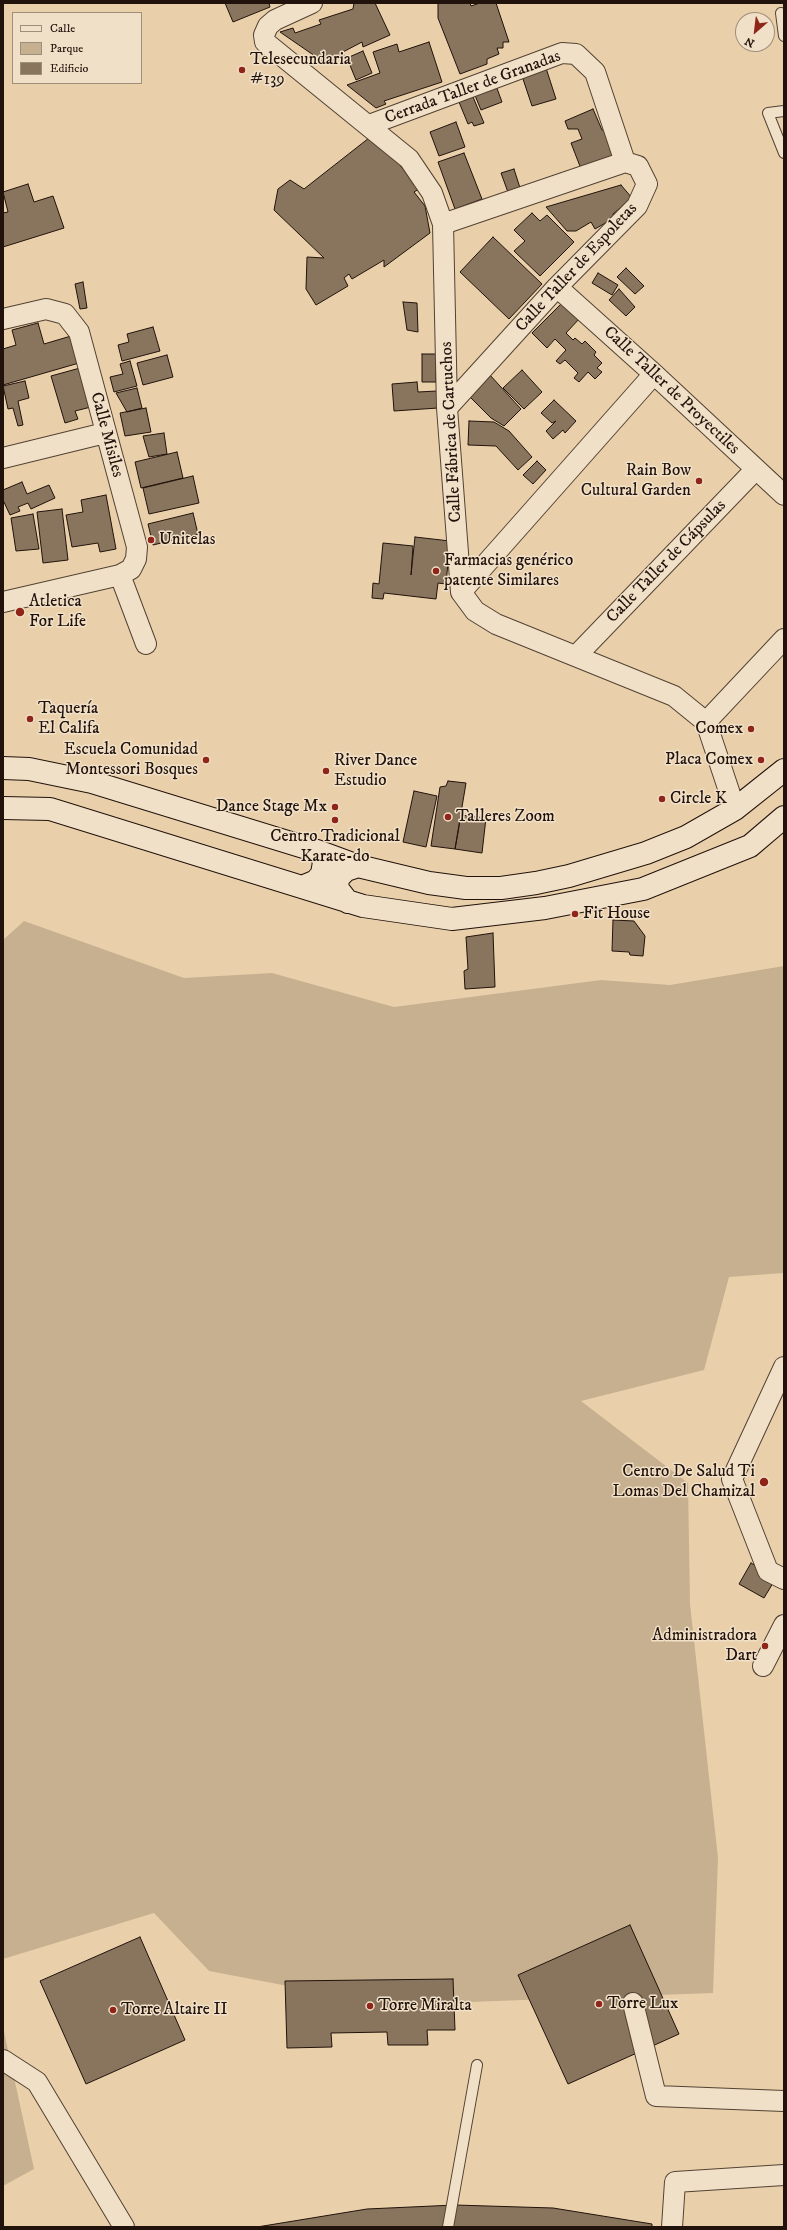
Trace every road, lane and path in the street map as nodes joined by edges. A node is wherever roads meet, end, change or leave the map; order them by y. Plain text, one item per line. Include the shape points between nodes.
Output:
1 (312, 3) edge
2 (781, 13) dead end
3 (784, 36) edge
4 (784, 111) edge
5 (369, 125) junction
6 (784, 153) edge
7 (625, 162) junction
8 (443, 224) junction
9 (557, 287) junction
10 (3, 320) edge
11 (654, 374) junction
12 (447, 408) junction
13 (105, 433) junction
14 (3, 458) edge
15 (756, 469) junction
16 (784, 495) edge
17 (120, 575) junction
18 (461, 592) junction
19 (3, 602) edge
20 (784, 639) edge
21 (146, 644) dead end
22 (577, 655) junction
23 (706, 722) junction
24 (3, 768) edge
25 (784, 770) edge
26 (3, 808) edge
27 (735, 809) junction
28 (783, 818) edge
29 (320, 852) junction
30 (358, 866) junction
31 (302, 887) junction
32 (348, 902) junction
33 (784, 1367) edge
34 (780, 1390) edge
35 (784, 1579) edge
36 (784, 1625) edge
37 (763, 1666) dead end
38 (632, 2003) dead end
39 (3, 2060) edge
40 (477, 2065) dead end
41 (784, 2101) edge
42 (784, 2174) edge
43 (124, 2227) edge
44 (448, 2227) edge
45 (672, 2227) edge

1 - 5 street, Calle Fábrica de Cartuchos via 275,20 268,26 264,35 265,42
2 - 3 lane
4 - 6 lane via 768,113
5 - 7 street, Cerrada Taller de Granadas via 562,53 576,54 595,72
5 - 8 street, Calle Fábrica de Cartuchos via 409,159 432,193
7 - 8 street
7 - 9 street, Calle Taller de Espoletas via 638,166 647,184 637,206
8 - 12 street, Calle Fábrica de Cartuchos
9 - 11 street, Calle Taller de Proyectiles
9 - 12 street, Calle Taller de Espoletas
10 - 13 street, Calle Misiles via 46,309 65,314 79,332
11 - 15 street, Calle Taller de Proyectiles
11 - 18 street
12 - 18 street, Calle Fábrica de Cartuchos
13 - 14 street
13 - 17 street, Calle Misiles via 137,547 136,559 131,569
15 - 16 street, Calle Taller de Proyectiles
15 - 22 street, Calle Taller de Cápsulas
17 - 19 street
17 - 21 street
18 - 22 street via 475,611 496,624
20 - 23 street
22 - 23 street via 674,696
23 - 27 street
24 - 29 main road via 35,770 92,782
25 - 27 main road
26 - 31 main road via 50,809
27 - 30 main road via 686,837 646,854 536,883 500,888 466,888 429,883
28 - 32 main road via 750,846 643,889 545,908 452,918
29 - 30 main road
29 - 31 main road via 324,862 322,874 316,881
30 - 32 main road via 346,870 338,878 337,888
31 - 32 main road
33 - 34 street
34 - 35 street via 732,1479 768,1571
36 - 37 street
38 - 41 street via 656,2096
39 - 43 street via 37,2082
40 - 44 lane
42 - 45 street via 675,2182

